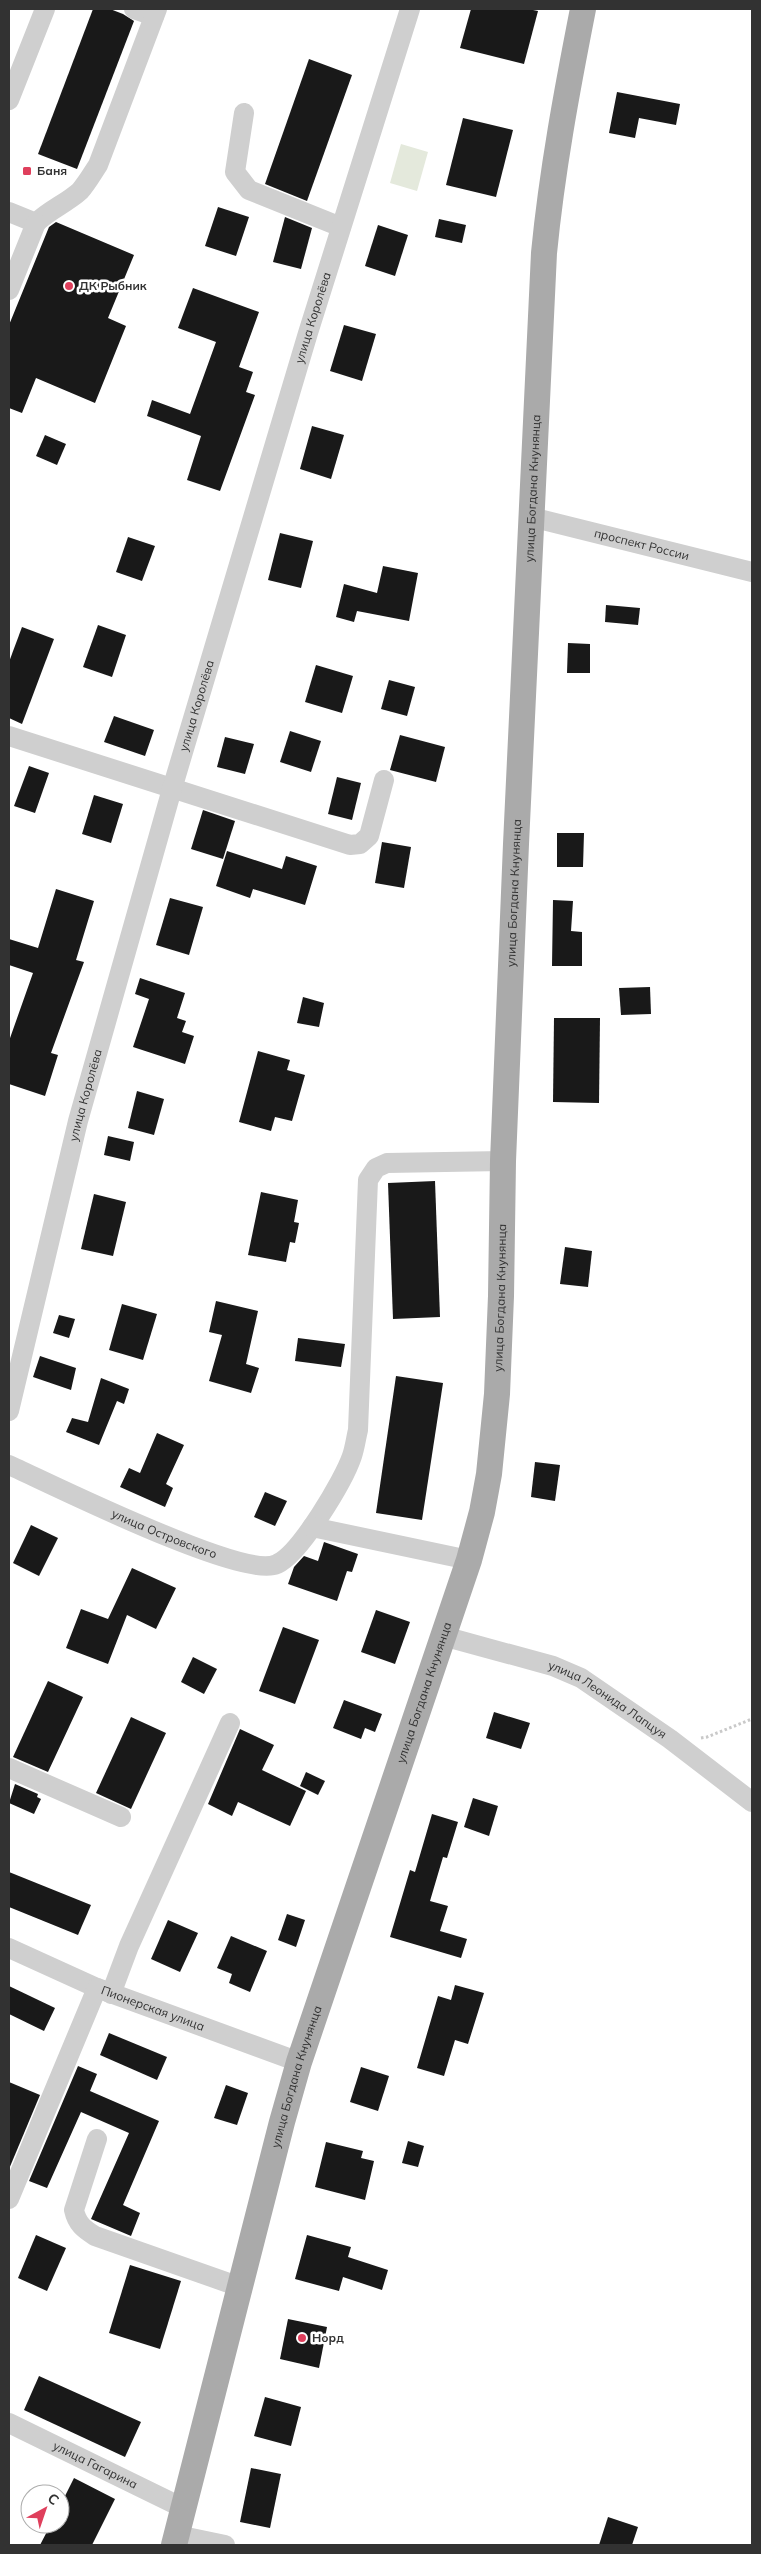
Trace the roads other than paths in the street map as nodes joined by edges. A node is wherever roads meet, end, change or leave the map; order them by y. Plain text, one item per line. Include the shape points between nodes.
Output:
1 (45, 9) edge
2 (134, 9) edge
3 (410, 9) edge
4 (584, 9) edge
5 (155, 12) edge
6 (9, 100) edge
7 (244, 113) dead end
8 (9, 212) edge
9 (36, 223) junction
10 (341, 227) junction
11 (9, 290) edge
12 (531, 517) junction
13 (752, 572) edge
14 (9, 736) edge
15 (384, 780) dead end
16 (172, 789) junction
17 (503, 1161) junction
18 (9, 1411) edge
19 (9, 1465) edge
20 (312, 1527) junction
21 (469, 1560) junction
22 (443, 1636) junction
23 (230, 1723) dead end
24 (9, 1768) edge
25 (752, 1802) edge
26 (121, 1817) dead end
27 (9, 1948) edge
28 (104, 1991) junction
29 (299, 2062) junction
30 (97, 2139) dead end
31 (9, 2198) edge
32 (240, 2287) junction
33 (9, 2423) edge
34 (183, 2508) junction
35 (176, 2540) edge
36 (225, 2545) edge

1 - 6 street
2 - 5 street
3 - 10 street, улица Королёва
4 - 12 main road, улица Богдана Кнунянца via 549,201
5 - 9 street via 98,165 78,192
7 - 10 street via 235,172 248,190
8 - 9 street
9 - 11 street
10 - 16 street, улица Королёва
12 - 13 street, проспект России
12 - 17 main road, улица Богдана Кнунянца
14 - 16 street
15 - 16 street via 369,836 360,844 350,845
16 - 18 street, улица Королёва via 78,1121
17 - 20 street, улица Островского via 387,1163 376,1168 368,1180 358,1430 352,1456 341,1480
17 - 21 main road, улица Богдана Кнунянца via 494,1437 482,1512
19 - 20 street, улица Островского via 226,1560 261,1567 278,1564 294,1551
20 - 21 street
21 - 22 main road, улица Богдана Кнунянца
22 - 25 street, улица Леонида Лапцуя via 553,1666 581,1678 670,1738
22 - 29 main road, улица Богдана Кнунянца
23 - 28 street via 129,1946
24 - 26 street
27 - 28 street, Пионерская улица
28 - 29 street, Пионерская улица
28 - 31 street
29 - 32 main road, улица Богдана Кнунянца
30 - 32 street via 74,2210 76,2220 84,2230
32 - 34 main road, улица Богдана Кнунянца
33 - 34 street, улица Гагарина
34 - 35 main road, улица Богдана Кнунянца
35 - 36 street

